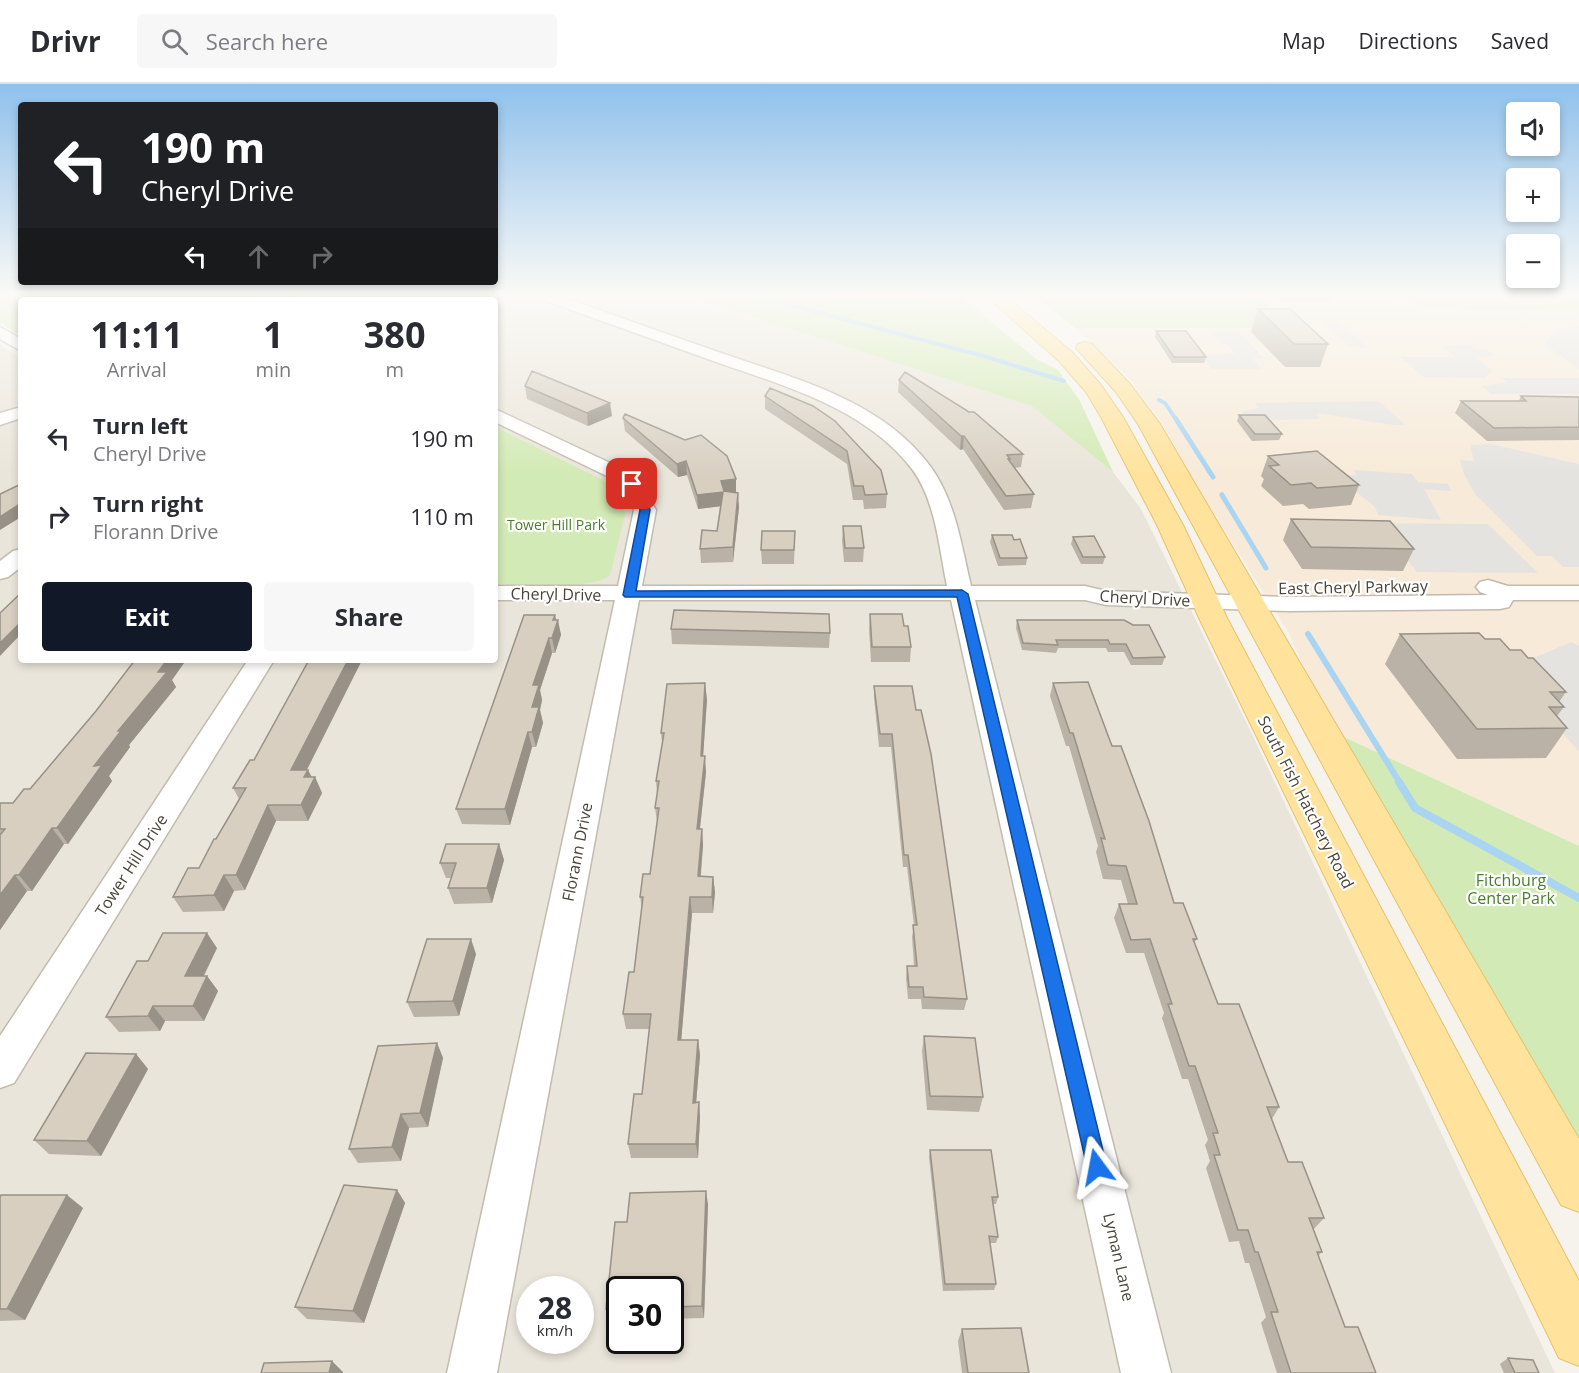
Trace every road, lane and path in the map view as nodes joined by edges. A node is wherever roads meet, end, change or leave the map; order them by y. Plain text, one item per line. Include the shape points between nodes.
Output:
1 (712, 355) edge
2 (1064, 355) edge
3 (1093, 355) edge
4 (18, 413) edge
5 (498, 417) edge
6 (0, 419) edge
7 (18, 558) edge
8 (0, 572) edge
9 (498, 593) edge
10 (1579, 593) edge
11 (962, 594) junction
12 (629, 595) junction
13 (1224, 595) junction
14 (259, 663) edge
15 (0, 1070) edge
16 (1579, 1187) edge
17 (1579, 1338) edge
18 (472, 1373) edge
19 (1146, 1373) edge

1 - 11 street, Lyman Lane via 821,394 884,431 921,468 940,504
2 - 13 main road, South Fish Hatchery Road via 1095,389 1170,525
3 - 13 main road, South Fish Hatchery Road via 1136,404
4 - 6 street
5 - 12 street, Florann Drive via 618,474 641,496 645,510
7 - 8 street
9 - 12 street, Cheryl Drive
10 - 13 street, East Cheryl Parkway via 1506,593 1500,602
11 - 12 street, Cheryl Drive
11 - 13 street, Cheryl Drive via 1085,593 1106,598
11 - 19 street, Lyman Lane
12 - 18 street, Florann Drive
13 - 16 main road, South Fish Hatchery Road
13 - 17 main road, South Fish Hatchery Road
14 - 15 street, Tower Hill Drive

